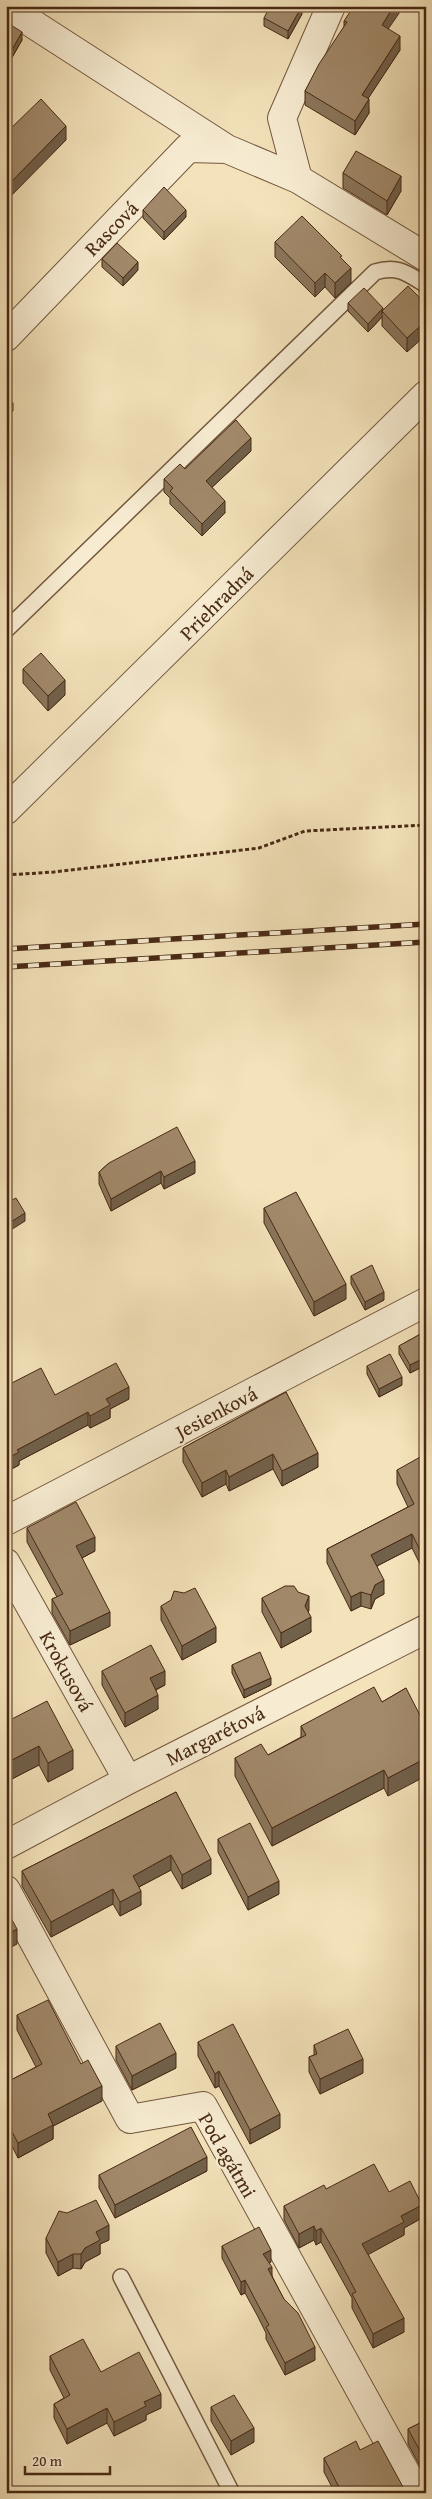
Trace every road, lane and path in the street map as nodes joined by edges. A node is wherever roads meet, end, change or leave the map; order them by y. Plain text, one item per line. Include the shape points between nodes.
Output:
1 (331, 6) edge
2 (16, 10) edge
3 (227, 148) junction
4 (298, 179) junction
5 (426, 257) edge
6 (426, 285) edge
7 (6, 337) edge
8 (426, 395) edge
9 (6, 630) edge
10 (6, 810) edge
11 (426, 825) edge
12 (6, 875) edge
13 (426, 1302) edge
14 (6, 1521) edge
15 (6, 1563) edge
16 (426, 1629) edge
17 (128, 1780) junction
18 (6, 1845) edge
19 (6, 1890) edge
20 (121, 2277) dead end
21 (232, 2493) edge
22 (417, 2493) edge

1 - 4 street via 282,118
2 - 3 street
3 - 4 street
3 - 7 street, Rascová via 188,148
4 - 5 street
6 - 9 lane via 403,271 388,268 374,272
8 - 10 street, Priehradná
11 - 12 path via 305,831 259,848
13 - 14 street, Jesienková
15 - 17 street, Krokusová
16 - 17 street, Margarétová
17 - 18 street, Margarétová
19 - 22 street, Pod agátmi via 130,2119 203,2106
20 - 21 lane

